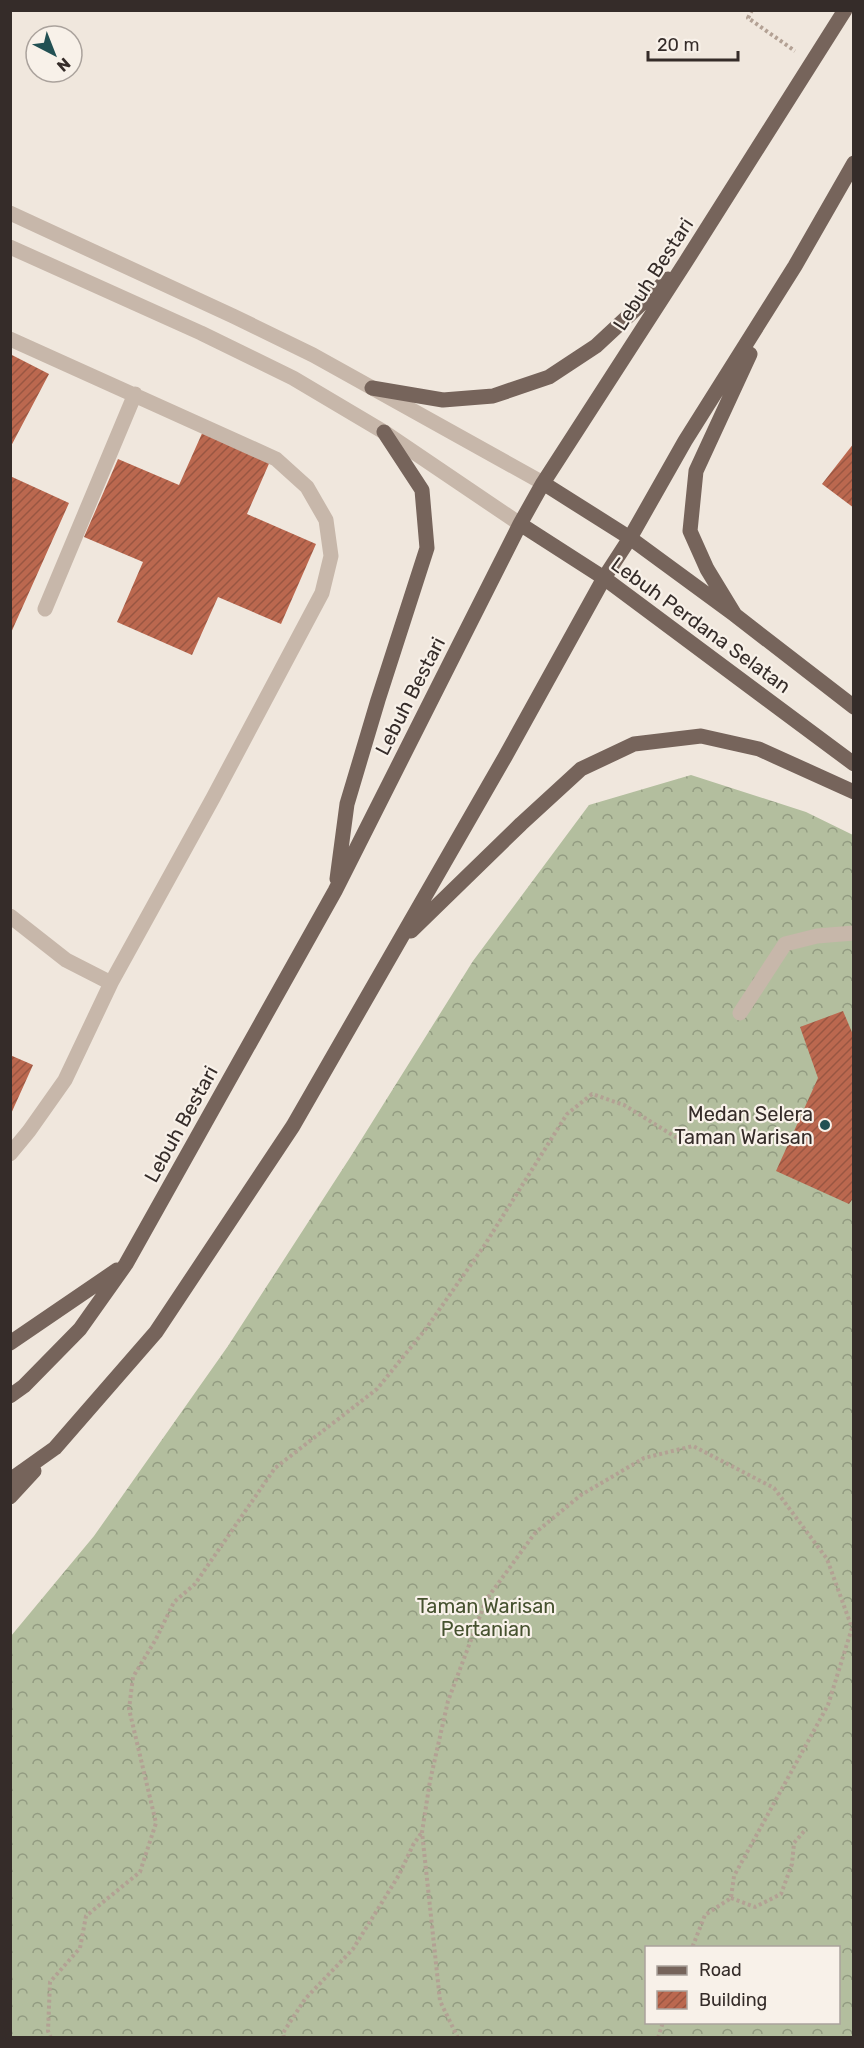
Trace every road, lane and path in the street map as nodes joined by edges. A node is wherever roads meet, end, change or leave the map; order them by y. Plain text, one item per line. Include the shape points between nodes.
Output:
1 (752, 10) edge
2 (845, 11) edge
3 (813, 64) junction
4 (854, 163) edge
5 (10, 213) edge
6 (10, 247) edge
7 (686, 263) junction
8 (795, 266) junction
9 (10, 339) edge
10 (372, 388) junction
11 (135, 394) junction
12 (384, 432) junction
13 (543, 483) junction
14 (520, 524) junction
15 (630, 538) junction
16 (604, 578) junction
17 (45, 609) dead end
18 (735, 615) junction
19 (854, 706) edge
20 (854, 764) edge
21 (854, 792) edge
22 (335, 891) junction
23 (10, 916) edge
24 (854, 933) edge
25 (398, 945) junction
26 (111, 983) junction
27 (740, 1013) dead end
28 (682, 1141) dead end
29 (10, 1154) edge
30 (126, 1264) junction
31 (10, 1343) edge
32 (10, 1396) edge
33 (55, 1449) junction
34 (10, 1480) edge
35 (10, 1497) edge
36 (806, 1829) dead end
37 (422, 1832) junction
38 (731, 1898) junction
39 (692, 1946) edge
40 (51, 2037) edge
41 (284, 2037) edge
42 (458, 2037) edge

1 - 3 path via 748,18
2 - 3 main road, Lebuh Bestari
3 - 7 main road, Lebuh Bestari
4 - 8 main road
5 - 10 street via 233,316
6 - 12 street via 293,378
7 - 10 main road via 597,346 549,377 493,396 442,400
7 - 13 main road, Lebuh Bestari
8 - 15 main road via 685,441
8 - 18 main road via 696,471 690,531
9 - 11 street
10 - 13 street
11 - 17 street
11 - 26 street via 276,459 307,488 326,520 331,556 322,593
12 - 14 street
12 - 22 main road via 422,490 427,548 347,804
13 - 14 main road, Lebuh Bestari
13 - 15 main road, Lebuh Perdana Selatan
14 - 16 main road, Lebuh Perdana Selatan
14 - 22 main road, Lebuh Bestari
15 - 16 main road
15 - 18 main road, Lebuh Perdana Selatan
16 - 20 main road, Lebuh Perdana Selatan
16 - 25 main road
18 - 19 main road, Lebuh Perdana Selatan
21 - 25 main road via 759,748 701,736 634,744 581,769
22 - 30 main road, Lebuh Bestari
23 - 26 street via 66,960
24 - 27 street via 785,944
25 - 33 main road via 293,1126 156,1332
26 - 29 street via 65,1080
28 - 40 path via 624,1105 592,1094 567,1114 425,1330 377,1389 275,1468 195,1584 174,1602 134,1677 129,1708 156,1823 140,1872 86,1916 80,1948 50,1982
30 - 31 main road
30 - 32 main road, Lebuh Bestari via 80,1329
33 - 34 main road
33 - 35 main road
36 - 38 path via 794,1843 792,1864 781,1894 755,1907
37 - 38 path via 448,1701 486,1600 535,1533 581,1495 644,1458 693,1446 774,1488 827,1559 852,1628 828,1705 734,1876
37 - 41 path via 353,1949 305,1999
37 - 42 path via 441,2001
38 - 39 path via 705,1915

